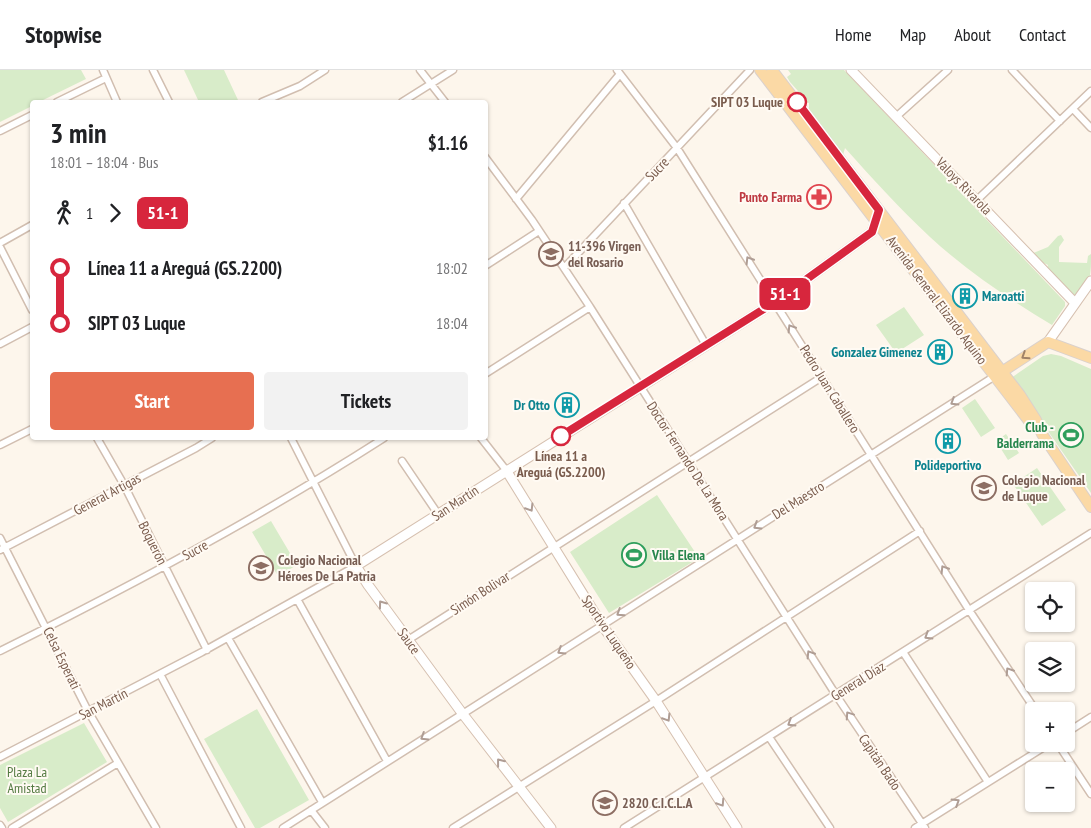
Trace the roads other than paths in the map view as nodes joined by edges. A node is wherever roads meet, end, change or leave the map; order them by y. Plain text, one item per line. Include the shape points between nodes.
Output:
1 (103, 70) edge
2 (153, 70) edge
3 (325, 70) edge
4 (420, 70) edge
5 (453, 70) edge
6 (750, 70) edge
7 (760, 70) edge
8 (772, 70) edge
9 (851, 70) edge
10 (948, 70) edge
11 (1012, 70) edge
12 (619, 72) edge
13 (106, 78) junction
14 (431, 84) junction
15 (1091, 91) edge
16 (61, 100) edge
17 (116, 100) edge
18 (168, 100) edge
19 (267, 100) edge
20 (405, 100) edge
21 (443, 100) edge
22 (1073, 109) junction
23 (30, 115) edge
24 (896, 116) junction
25 (1060, 121) junction
26 (1091, 128) edge
27 (0, 131) edge
28 (677, 148) junction
29 (488, 161) edge
30 (516, 199) junction
31 (977, 200) junction
32 (624, 203) junction
33 (879, 210) junction
34 (876, 222) junction
35 (30, 225) edge
36 (539, 231) junction
37 (0, 242) edge
38 (0, 247) edge
39 (488, 264) edge
40 (564, 268) junction
41 (1091, 282) edge
42 (775, 302) junction
43 (1075, 303) junction
44 (30, 306) edge
45 (590, 307) junction
46 (30, 328) edge
47 (1048, 342) junction
48 (0, 344) edge
49 (706, 345) junction
50 (1091, 358) edge
51 (488, 372) edge
52 (998, 374) junction
53 (822, 377) junction
54 (640, 386) junction
55 (30, 430) edge
56 (98, 440) edge
57 (208, 440) edge
58 (292, 440) edge
59 (381, 440) edge
60 (482, 440) edge
61 (0, 445) edge
62 (871, 454) junction
63 (402, 461) dead end
64 (687, 461) junction
65 (506, 470) junction
66 (314, 482) junction
67 (124, 485) junction
68 (1091, 506) edge
69 (438, 514) junction
70 (920, 531) junction
71 (1091, 533) edge
72 (0, 538) edge
73 (737, 538) junction
74 (553, 546) junction
75 (2, 548) edge
76 (165, 566) junction
77 (356, 566) junction
78 (297, 600) junction
79 (970, 610) junction
80 (787, 617) junction
81 (602, 624) junction
82 (47, 628) junction
83 (228, 638) junction
84 (408, 640) junction
85 (207, 650) junction
86 (0, 651) edge
87 (903, 652) junction
88 (160, 674) junction
89 (836, 695) junction
90 (656, 701) junction
91 (1030, 702) edge
92 (88, 711) junction
93 (462, 714) junction
94 (1091, 717) edge
95 (1075, 727) edge
96 (769, 737) junction
97 (1036, 752) edge
98 (1063, 752) edge
99 (0, 757) edge
100 (387, 761) junction
101 (118, 763) junction
102 (705, 778) junction
103 (988, 782) junction
104 (519, 787) junction
105 (1091, 794) edge
106 (324, 801) junction
107 (311, 810) junction
108 (0, 825) edge
109 (923, 826) edge
110 (2, 828) edge
111 (12, 828) edge
112 (156, 828) edge
113 (241, 828) edge
114 (283, 828) edge
115 (326, 828) edge
116 (454, 828) edge
117 (552, 828) edge
118 (624, 828) edge
119 (737, 828) edge
120 (830, 828) edge
121 (915, 828) edge

1 - 13 street
2 - 18 street
3 - 19 street via 300,86
4 - 14 street
5 - 14 street
6 - 28 street, Sucre
7 - 34 main road, Avenida General Elizardo Aquino
8 - 33 main road, Avenida General Elizardo Aquino
9 - 24 street, Valoys Rivarola
10 - 24 street
11 - 25 street
12 - 28 street, Pedro Juan Caballero
12 - 30 street
13 - 16 street
13 - 17 street
14 - 20 street
14 - 21 street
15 - 22 street
22 - 25 street
22 - 26 street
23 - 27 street
24 - 31 street, Valoys Rivarola
25 - 31 street
28 - 32 street, Sucre
42 -> 28 street, Pedro Juan Caballero
29 - 30 street, Doctor Fernando De La Mora
30 - 36 street, Doctor Fernando De La Mora
31 - 43 street, Valoys Rivarola
32 - 40 street, Sucre
32 - 49 street
33 - 34 street, San Martín
33 - 52 main road, Avenida General Elizardo Aquino
34 - 42 street, San Martín via 872,232
34 - 52 main road, Avenida General Elizardo Aquino
35 - 37 street
36 - 39 street
36 - 40 street, Doctor Fernando De La Mora
38 - 44 street
40 - 45 street, Doctor Fernando De La Mora
41 - 43 street
42 - 49 street, San Martín
53 -> 42 street, Pedro Juan Caballero
43 - 47 street
45 - 51 street
45 - 54 street, Doctor Fernando De La Mora
46 - 48 street
47 - 50 main road
47 -> 52 main road
49 - 54 street, San Martín
52 -> 62 street, Del Maestro
52 - 68 main road, Avenida General Elizardo Aquino
53 - 62 street, Pedro Juan Caballero
53 - 64 street, Simón Bolivar
54 - 64 street, Doctor Fernando De La Mora
54 - 65 street, San Martín
55 - 61 street
56 - 67 street, Boquerón
57 - 67 street, General Artigas
58 - 66 street, Sauce
59 - 66 street, Sucre
60 - 65 street, Sportivo Luqueño
62 - 70 street, Pedro Juan Caballero
62 -> 73 street, Del Maestro
63 - 69 street
64 - 73 street, Doctor Fernando De La Mora
64 - 74 street, Simón Bolivar
65 - 69 street, San Martín
65 -> 74 street, Sportivo Luqueño
66 - 76 street, Sucre
66 - 77 street, Sauce
67 - 75 street, General Artigas
67 - 76 street, Boquerón
69 - 77 street, San Martín
79 -> 70 street, Pedro Juan Caballero
70 - 80 street
71 - 79 street, General Díaz
72 - 75 street, Celsa Esperati
73 - 80 street, Doctor Fernando De La Mora
73 -> 81 street, Del Maestro
74 - 81 street, Sportivo Luqueño
74 - 84 street, Simón Bolivar
75 - 82 street, Celsa Esperati
76 - 82 street, Sucre
76 - 85 street, Boquerón
77 - 78 street, San Martín
84 -> 77 street, Sauce
78 - 83 street, San Martín
78 - 100 street
79 -> 87 street, General Díaz
91 -> 79 street, Pedro Juan Caballero
89 -> 80 street, Doctor Fernando De La Mora
80 - 90 street
81 - 90 street, Sportivo Luqueño
81 -> 93 street, Del Maestro
82 - 86 street, Sucre
82 - 92 street, Celsa Esperati
83 - 85 street, San Martín
83 - 106 street
84 - 93 street, Sauce
85 - 88 street, San Martín
87 - 89 street, General Díaz
87 - 103 street
88 - 92 street, San Martín
88 - 113 street
89 -> 96 street, General Díaz
109 -> 89 street, Capitán Bado
90 -> 102 street, Sportivo Luqueño
90 - 104 street
92 - 99 street, San Martín
92 - 101 street, Celsa Esperati
93 -> 100 street, Del Maestro
104 -> 93 street, Sauce
94 - 95 street
96 - 102 street, General Díaz
96 - 120 street
97 - 103 street
98 - 105 street
100 - 106 street, Del Maestro
101 - 111 street
101 - 112 street, Celsa Esperati
102 - 118 street, General Díaz
102 -> 119 street, Sportivo Luqueño
109 -> 103 street
104 - 116 street
104 - 117 street, Sauce
106 - 107 street, Del Maestro
107 - 114 street, Del Maestro
107 - 115 street
108 - 110 street
109 - 121 street

